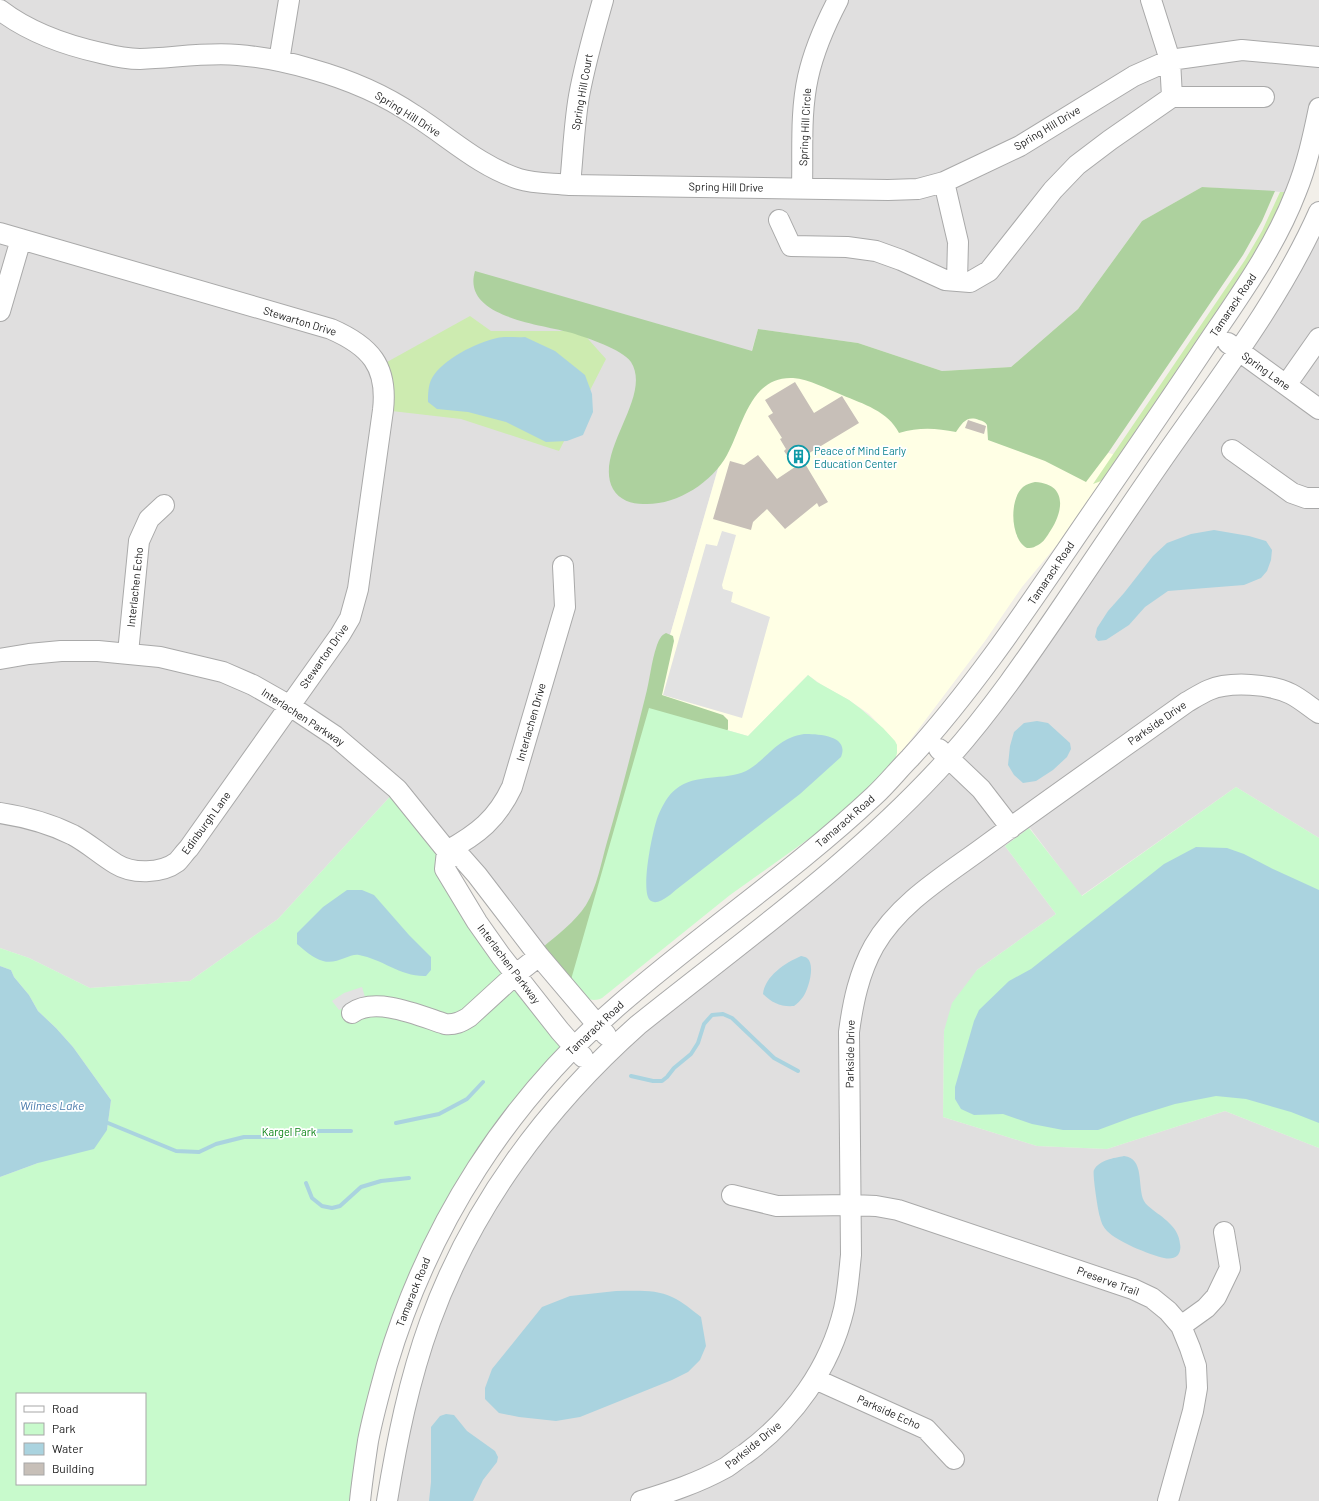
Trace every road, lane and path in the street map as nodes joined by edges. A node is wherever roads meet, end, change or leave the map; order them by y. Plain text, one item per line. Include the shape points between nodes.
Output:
1 (289, 0) edge
2 (603, 0) edge
3 (838, 0) edge
4 (1151, 0) edge
5 (0, 10) edge
6 (1319, 57) edge
7 (1170, 60) junction
8 (279, 61) junction
9 (1172, 97) junction
10 (1264, 97) dead end
11 (1319, 108) edge
12 (944, 182) junction
13 (570, 185) junction
14 (802, 188) junction
15 (1319, 212) edge
16 (779, 220) dead end
17 (0, 233) edge
18 (21, 239) junction
19 (957, 281) junction
20 (0, 311) edge
21 (1215, 332) junction
22 (1319, 338) edge
23 (1238, 351) junction
24 (1286, 385) junction
25 (1319, 409) edge
26 (1232, 450) dead end
27 (1319, 498) edge
28 (164, 505) dead end
29 (563, 566) dead end
30 (128, 653) junction
31 (0, 660) edge
32 (290, 706) junction
33 (1319, 713) edge
34 (928, 738) junction
35 (949, 758) junction
36 (0, 813) edge
37 (1011, 828) junction
38 (447, 851) junction
39 (539, 956) junction
40 (515, 974) junction
41 (352, 1013) dead end
42 (597, 1025) junction
43 (574, 1046) junction
44 (615, 1046) junction
45 (593, 1068) junction
46 (732, 1195) dead end
47 (850, 1206) junction
48 (1224, 1232) dead end
49 (1181, 1326) junction
50 (815, 1379) junction
51 (954, 1459) dead end
52 (360, 1501) edge
53 (387, 1501) edge
54 (640, 1501) edge
55 (1168, 1501) edge

1 - 8 street
2 - 13 street, Spring Hill Court via 579,97
3 - 14 street, Spring Hill Circle via 823,30 808,78 804,110
4 - 7 street
5 - 8 street, Spring Hill Drive via 37,33 72,47 110,56 138,59 204,54 238,55
6 - 7 street, Spring Hill Drive via 1242,50
7 - 9 street
7 - 12 street, Spring Hill Drive via 1134,76 1020,146
8 - 13 street, Spring Hill Drive via 312,69 379,94 414,115 477,160 498,171 520,179
9 - 10 street
9 - 19 street via 1077,165 1053,190 989,271 970,282
11 - 21 street, Tamarack Road via 1306,164 1283,222 1269,250
12 - 14 street, Spring Hill Drive via 918,189
12 - 19 street via 958,242
13 - 14 street, Spring Hill Drive
15 - 23 street via 1297,258
16 - 19 street via 790,246 846,247 876,251 945,280
17 - 18 street, Stewarton Drive
18 - 20 street
18 - 32 street, Stewarton Drive via 331,329 361,345 374,359 384,387 384,403 355,603 340,635
21 - 23 street, Spring Lane
21 - 34 street, Tamarack Road via 995,654
22 - 24 street
23 - 24 street, Spring Lane
23 - 35 street via 1040,639 1000,695
24 - 25 street, Spring Lane
26 - 27 street via 1292,493 1306,498
28 - 30 street, Interlachen Echo via 149,519 139,541
29 - 38 street, Interlachen Drive via 565,607 512,787 505,802 492,819 471,837
30 - 31 street, Interlachen Parkway via 61,651
30 - 32 street, Interlachen Parkway via 160,657 222,672 253,685
32 - 36 street, Edinburgh Lane via 189,848 176,862 161,870 132,870 117,865 80,839 56,827 23,816
32 - 38 street, Interlachen Parkway via 335,736 397,789
33 - 37 street, Parkside Drive via 1290,693 1269,687 1252,685 1210,689 1187,702
34 - 35 street
34 - 42 street, Tamarack Road via 880,790 838,829 638,989
35 - 37 street via 981,789
35 - 44 street via 856,850
37 - 47 street, Parkside Drive via 905,906 875,945 865,966 854,998 849,1032
38 - 39 street, Interlachen Parkway via 462,858
38 - 40 street, Interlachen Parkway via 446,869 476,922
39 - 40 street
39 - 42 street, Interlachen Parkway
40 - 41 street via 469,1017 452,1024 384,1006 363,1008
40 - 43 street, Interlachen Parkway
42 - 43 street, Tamarack Road
42 - 44 street, Interlachen Parkway
43 - 45 street, Interlachen Parkway
43 - 52 street, Tamarack Road via 532,1092 496,1138 430,1250 404,1313 384,1375 369,1438
44 - 45 street
45 - 53 street via 553,1111 518,1156 484,1209 454,1264 430,1322 412,1380 397,1442
46 - 47 street via 777,1206
47 - 49 street, Preserve Trail via 876,1206 898,1210 1134,1289 1152,1298
47 - 50 street, Parkside Drive via 851,1255 844,1310 835,1338
48 - 49 street via 1230,1268 1216,1297 1206,1308
49 - 55 street, Preserve Trail via 1196,1366 1196,1388 1193,1411
50 - 51 street, Parkside Echo via 926,1429
50 - 54 street, Parkside Drive via 794,1409 772,1432 726,1467 696,1482

